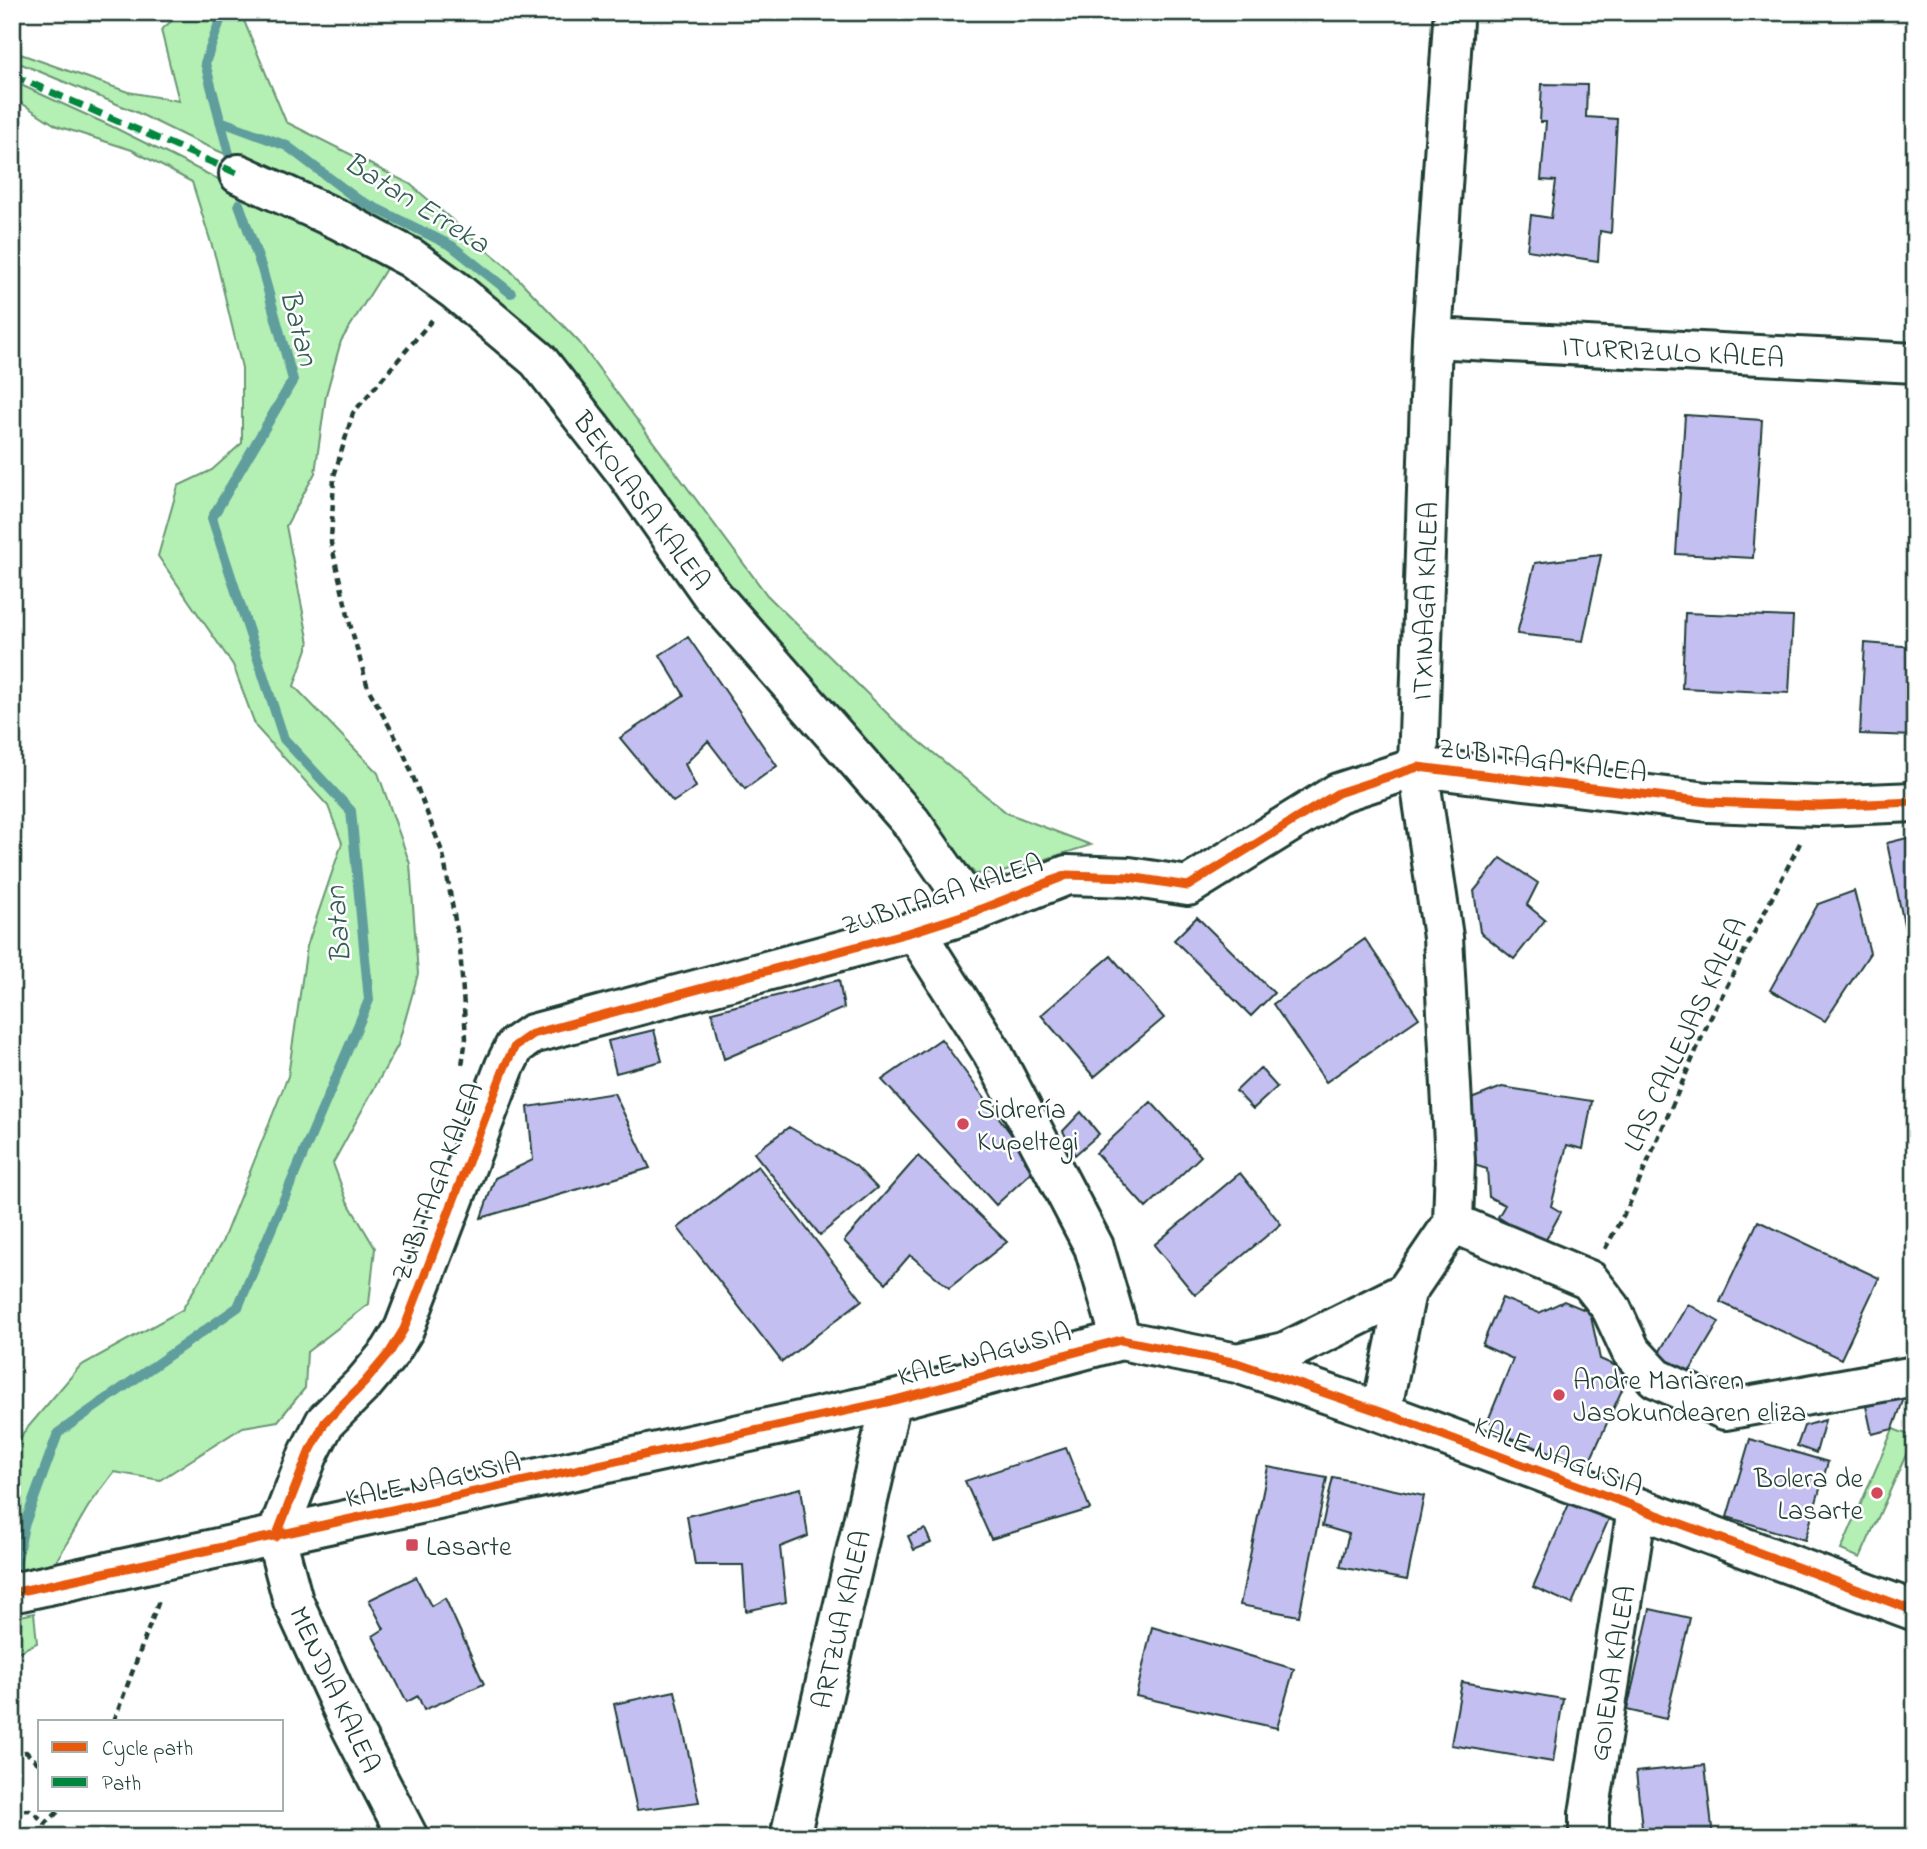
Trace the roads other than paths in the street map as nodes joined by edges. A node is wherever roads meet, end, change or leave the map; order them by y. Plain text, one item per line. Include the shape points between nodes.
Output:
1 (1453, 21) dead end
2 (239, 174) dead end
3 (1432, 338) junction
4 (1915, 363) edge
5 (1418, 766) junction
6 (1915, 802) edge
7 (974, 912) junction
8 (915, 931) junction
9 (1453, 1223) junction
10 (1406, 1292) junction
11 (1121, 1340) junction
12 (1237, 1363) junction
13 (1915, 1376) edge
14 (891, 1401) junction
15 (1381, 1412) junction
16 (1637, 1509) junction
17 (276, 1537) junction
18 (25, 1590) edge
19 (1915, 1611) edge
20 (408, 1837) edge
21 (790, 1837) edge
22 (1588, 1837) edge

1 - 3 street, ITXINAGA KALEA
2 - 7 street, BEKOLASA KALEA via 411,258 538,360 627,474 712,595 911,822
3 - 4 street, ITURRIZULO KALEA
3 - 5 street, ITXINAGA KALEA
5 - 6 street, ZUBITAGA KALEA via 1708,802 1819,806
5 - 7 street, ZUBITAGA KALEA via 1338,793 1188,886 1129,877 1067,875
5 - 9 street, ITXINAGA KALEA via 1443,937 1455,1161
7 - 8 street, ZUBITAGA KALEA
8 - 11 street via 992,1052 1094,1247
8 - 17 street, ZUBITAGA KALEA via 532,1034 515,1046 404,1328 364,1383 325,1422
9 - 10 street
9 - 13 street via 1588,1280 1611,1308 1631,1352 1657,1378 1725,1410
10 - 12 street via 1285,1352
10 - 15 street
11 - 12 street, KALE NAGUSIA
11 - 14 street, KALE NAGUSIA
12 - 15 street, KALE NAGUSIA
14 - 17 street, KALE NAGUSIA
14 - 21 street, ARTZUA KALEA
15 - 16 street, KALE NAGUSIA
16 - 19 street, KALE NAGUSIA
16 - 22 street, GOIENA KALEA
17 - 18 street, KALE NAGUSIA
17 - 20 street, MENDIA KALEA via 293,1601

